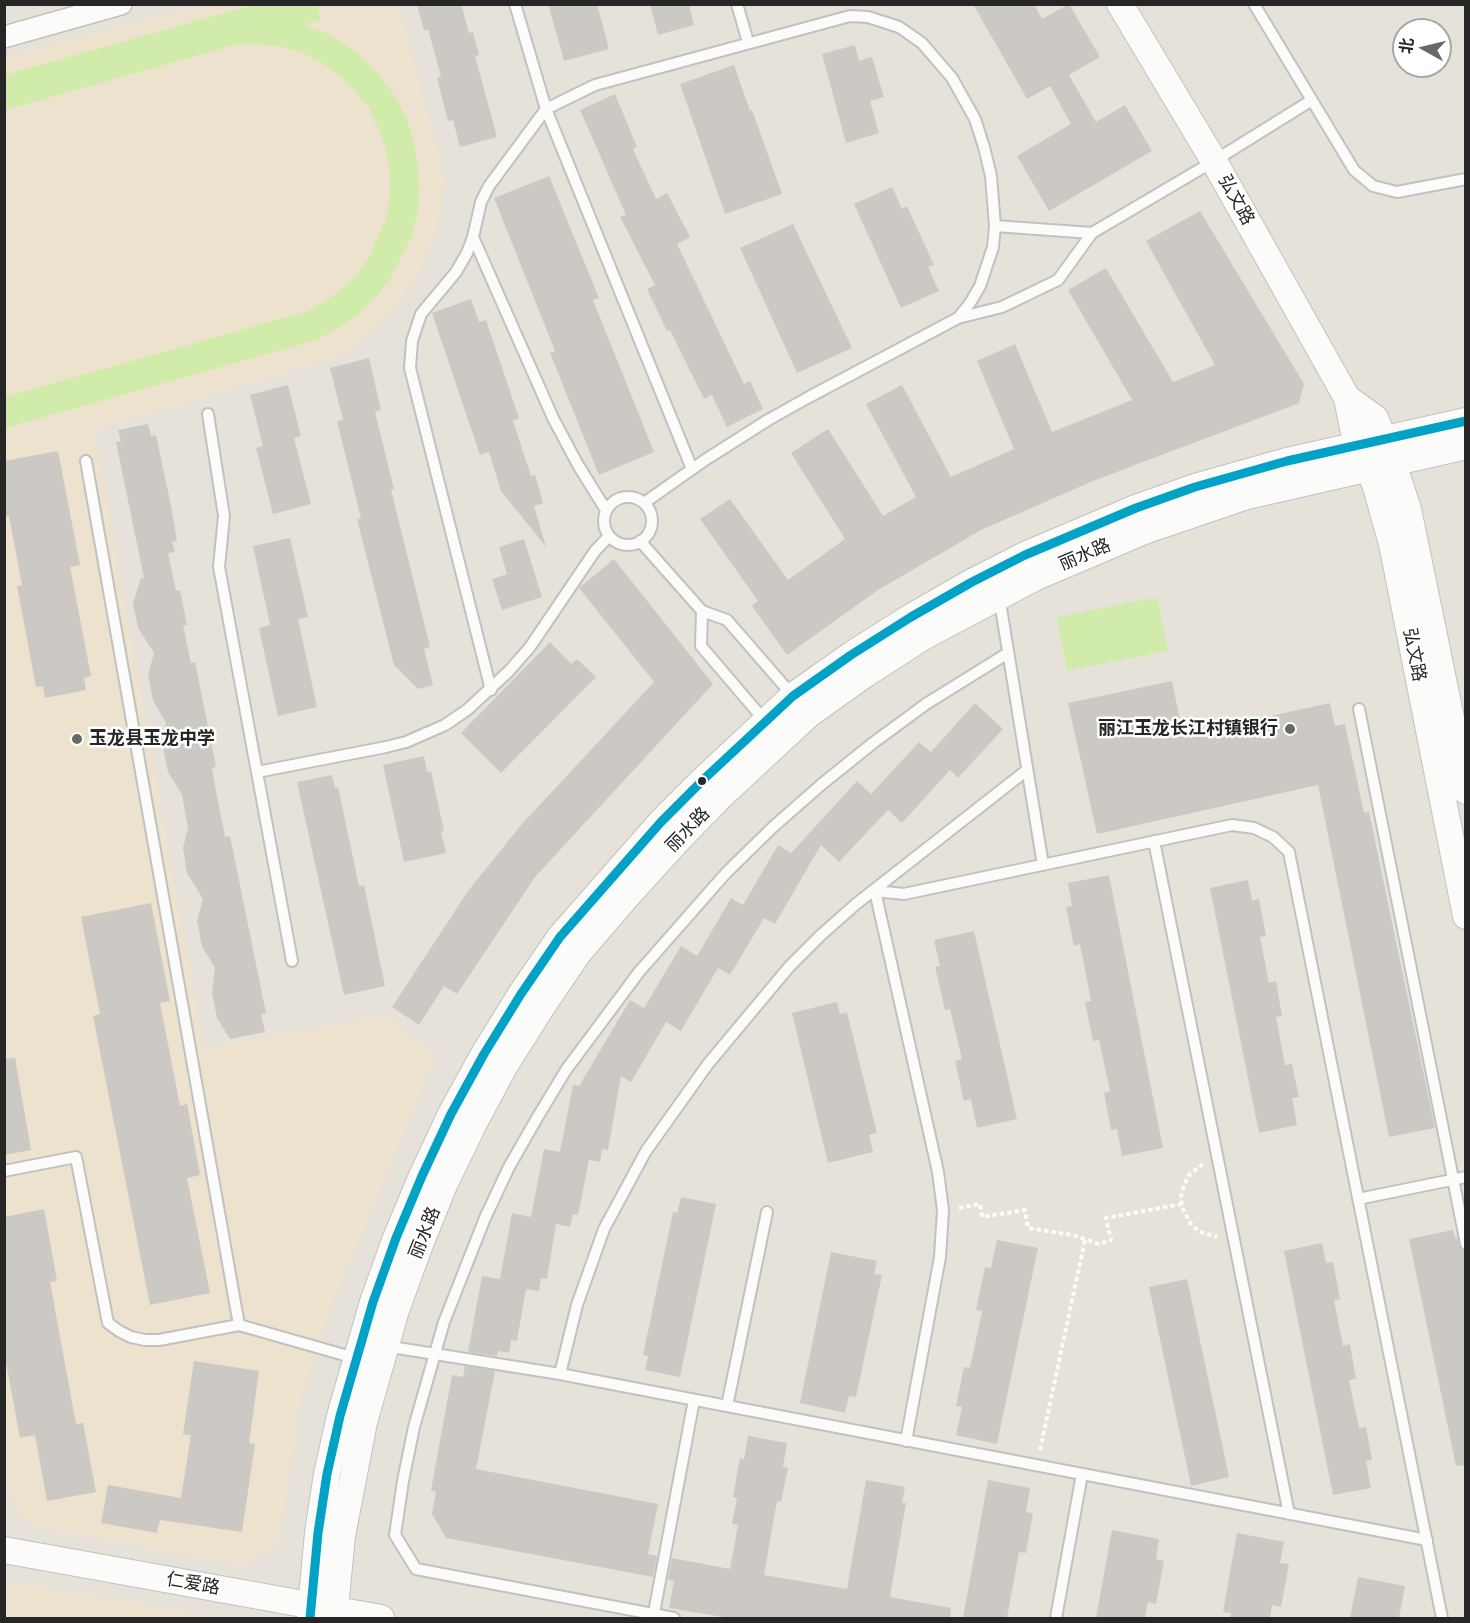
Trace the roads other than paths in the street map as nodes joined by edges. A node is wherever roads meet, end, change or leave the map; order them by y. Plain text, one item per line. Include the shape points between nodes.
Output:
1 (121, 4) edge
2 (515, 4) edge
3 (737, 4) edge
4 (1120, 4) edge
5 (1254, 4) edge
6 (4, 38) edge
7 (748, 42) junction
8 (1312, 100) junction
9 (546, 109) junction
10 (1214, 161) junction
11 (1466, 179) edge
12 (994, 226) junction
13 (1092, 232) junction
14 (473, 237) junction
15 (958, 318) junction
16 (208, 414) dead end
17 (1466, 421) edge
18 (1466, 446) edge
19 (1376, 453) junction
20 (87, 461) dead end
21 (692, 469) junction
22 (644, 503) junction
23 (606, 510) junction
24 (609, 536) junction
25 (640, 541) junction
26 (999, 595) junction
27 (702, 611) junction
28 (1008, 653) junction
29 (491, 690) junction
30 (793, 696) junction
31 (1359, 709) dead end
32 (765, 721) junction
33 (1027, 770) junction
34 (257, 772) junction
35 (1466, 791) edge
36 (1154, 842) junction
37 (1043, 865) junction
38 (875, 891) junction
39 (1466, 916) edge
40 (292, 961) dead end
41 (4, 1171) edge
42 (1466, 1177) edge
43 (1453, 1180) junction
44 (1358, 1199) junction
45 (767, 1212) dead end
46 (1466, 1244) edge
47 (239, 1324) junction
48 (385, 1346) junction
49 (434, 1354) junction
50 (355, 1358) junction
51 (560, 1374) junction
52 (694, 1400) junction
53 (727, 1406) junction
54 (906, 1441) junction
55 (1083, 1474) junction
56 (1289, 1514) junction
57 (1426, 1540) junction
58 (4, 1550) edge
59 (322, 1613) edge
60 (653, 1616) edge
61 (381, 1618) edge
62 (674, 1618) edge
63 (1056, 1618) edge
64 (1442, 1618) edge

1 - 6 street
2 - 9 lane
3 - 7 lane
4 - 10 street, 弘文路
5 - 8 lane
7 - 9 lane via 595,84
7 - 12 lane via 849,16 886,21 911,34 938,59 975,119 991,176
8 - 10 lane
8 - 11 lane via 1354,170 1373,186 1397,192
9 - 14 lane via 489,186
9 - 21 lane
10 - 13 lane
10 - 19 street, 弘文路 via 1347,398 1353,428
12 - 13 lane
12 - 15 lane via 993,247 980,286
13 - 15 lane via 1058,280 1002,307
14 - 23 lane via 553,418
14 - 29 lane via 456,272 420,314 410,368
15 - 21 lane via 808,397
16 - 34 lane via 224,516 219,567
17 - 19 street, 丽水路
18 - 19 street, 丽水路
19 - 26 street, 丽水路 via 1090,552
19 - 30 street, 丽水路 via 1241,473 1080,530 910,617
19 - 35 street, 弘文路 via 1416,539
19 - 39 street, 弘文路
20 - 47 lane
21 - 22 lane
22 - 23 lane via 627,496 611,503
22 - 25 lane via 652,520 650,530
23 - 24 lane via 603,519
24 - 25 lane via 626,545
24 - 29 lane via 530,647
25 - 27 lane
26 - 28 lane
26 - 48 street, 丽水路 via 864,675 808,715 679,839 579,952 517,1046 473,1125 419,1247
27 - 30 lane via 727,620
27 - 32 lane via 701,646
28 - 33 lane
28 - 49 lane via 926,704 822,784 726,873 639,972 566,1070 509,1167 463,1270
29 - 34 lane via 445,725 406,742
30 - 32 street, 丽水路
31 - 43 lane
32 - 50 street, 丽水路 via 609,879 560,937 521,994 456,1104 422,1176
33 - 37 lane
33 - 38 lane
34 - 40 lane
36 - 37 lane
36 - 44 lane via 1232,825 1264,831 1289,852
36 - 56 lane
37 - 38 lane via 904,894
38 - 51 lane via 821,934 782,975 708,1064 646,1151 604,1229 567,1339
38 - 54 lane via 938,1172 942,1210 940,1257
41 - 47 lane via 76,1157 108,1323 119,1332 159,1340
42 - 43 lane
43 - 44 lane
43 - 46 lane
44 - 57 lane
45 - 53 lane
47 - 50 lane
48 - 49 lane
48 - 59 street, 丽水路
49 - 51 lane
49 - 60 lane via 410,1449 395,1535 416,1569
50 - 59 street, 丽水路 via 327,1474 318,1533
51 - 52 lane
52 - 53 lane
52 - 60 lane
53 - 54 lane
54 - 55 lane
55 - 56 lane
55 - 63 lane
56 - 57 lane
57 - 64 lane
58 - 59 street, 仁爱路
59 - 61 street, 仁爱路
60 - 62 lane

